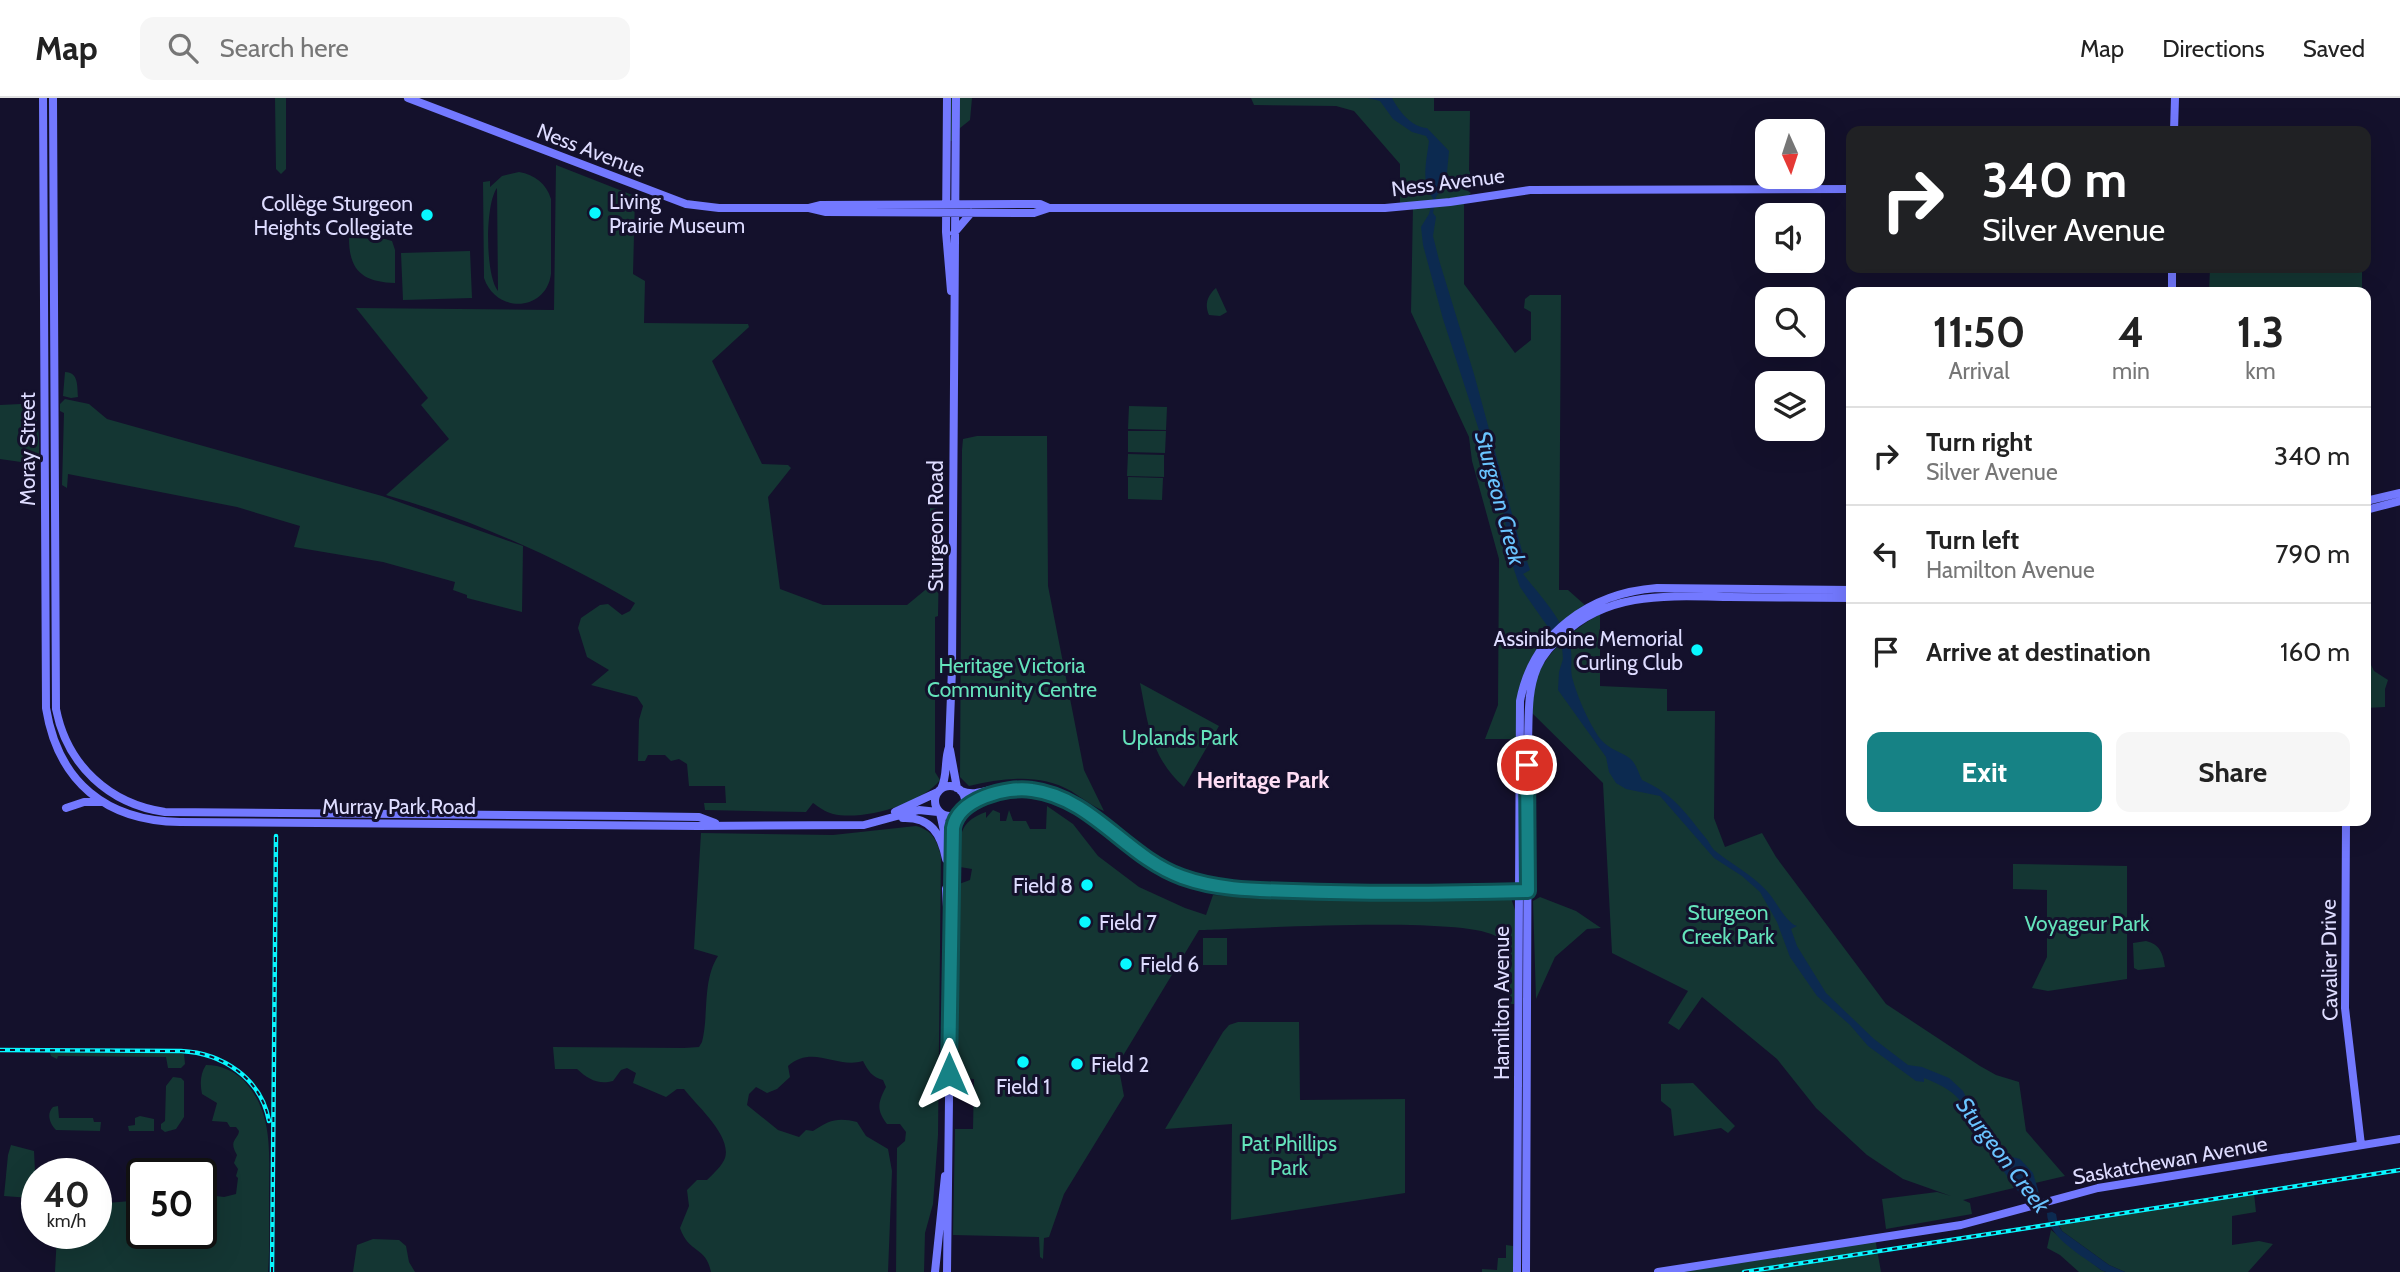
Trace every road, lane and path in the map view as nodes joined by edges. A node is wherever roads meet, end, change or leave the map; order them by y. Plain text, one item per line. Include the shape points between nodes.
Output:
1 (43, 98) edge
2 (53, 98) edge
3 (408, 98) edge
4 (947, 98) edge
5 (956, 98) edge
6 (2175, 98) edge
7 (2174, 126) edge
8 (955, 189) junction
9 (1846, 189) edge
10 (809, 208) junction
11 (950, 209) junction
12 (970, 209) junction
13 (928, 213) junction
14 (950, 232) junction
15 (2400, 493) edge
16 (2371, 500) edge
17 (2400, 501) edge
18 (2371, 509) edge
19 (1846, 590) edge
20 (1846, 598) edge
21 (1569, 624) junction
22 (949, 747) junction
23 (94, 780) joint
24 (85, 788) joint
25 (959, 789) junction
26 (1017, 789) junction
27 (939, 790) junction
28 (103, 803) junction
29 (66, 808) dead end
30 (939, 813) junction
31 (959, 813) junction
32 (307, 814) junction
33 (889, 819) junction
34 (299, 823) junction
35 (721, 825) junction
36 (848, 825) junction
37 (2346, 826) edge
38 (946, 859) junction
39 (1524, 891) junction
40 (950, 944) junction
41 (2362, 1133) junction
42 (948, 1138) junction
43 (2400, 1139) edge
44 (2378, 1142) junction
45 (2360, 1145) junction
46 (935, 1272) edge
47 (947, 1272) edge
48 (1517, 1272) edge
49 (1526, 1272) edge
50 (1658, 1272) edge

1 - 24 street, Moray Street via 46,709 60,755
2 - 23 street, Moray Street via 56,709 71,750
3 - 10 street, Ness Avenue via 686,204
4 - 11 street, Sturgeon Road
5 - 8 street, Sturgeon Road
6 - 7 street
8 - 11 street, Sturgeon Road
8 - 12 street
9 - 12 street, Ness Avenue via 1530,190 1385,208 1049,208 1034,213
10 - 11 street, Ness Avenue
10 - 13 street, Ness Avenue
11 - 12 street, Ness Avenue
11 - 13 street, Ness Avenue
11 - 14 street, Sturgeon Road
12 - 14 street
13 - 14 street
14 - 22 street, Sturgeon Road via 954,305
15 - 16 street
17 - 18 street
19 - 21 street, Hamilton Avenue via 1650,588 1603,600
20 - 21 street, Hamilton Avenue via 1641,597
21 - 39 street, Hamilton Avenue via 1532,662 1520,701
22 - 25 street, Sturgeon Road
22 - 27 street, Sturgeon Road
23 - 32 street, Murray Park Road via 122,801 153,811
24 - 28 street, Murray Park Road
25 - 26 street via 974,794
25 - 27 street
25 - 31 street via 965,801
26 - 31 street via 989,796
26 - 39 street via 1046,792 1074,804 1153,864 1203,883 1314,892
27 - 30 street via 934,802
27 - 36 street, Murray Park Road via 898,811
28 - 29 street via 84,802
28 - 34 street, Murray Park Road via 124,814 155,821
30 - 31 street via 948,817
30 - 33 street, Murray Park Road via 919,810
30 - 38 street via 946,833
31 - 40 street via 952,834
32 - 34 street
32 - 35 street, Murray Park Road via 699,817
33 - 36 street, Murray Park Road
33 - 38 street via 919,820 934,828
34 - 35 street, Murray Park Road
35 - 36 street, Murray Park Road
37 - 41 street, Cavalier Drive via 2345,1008
38 - 40 street
39 - 48 street, Hamilton Avenue
39 - 49 street, Hamilton Avenue
40 - 42 street
41 - 44 street
41 - 45 street
41 - 45 street, Cavalier Drive
42 - 46 street
42 - 47 street
43 - 44 street, Saskatchewan Avenue
44 - 45 street, Saskatchewan Avenue
45 - 50 street, Saskatchewan Avenue via 2098,1188 1961,1225

